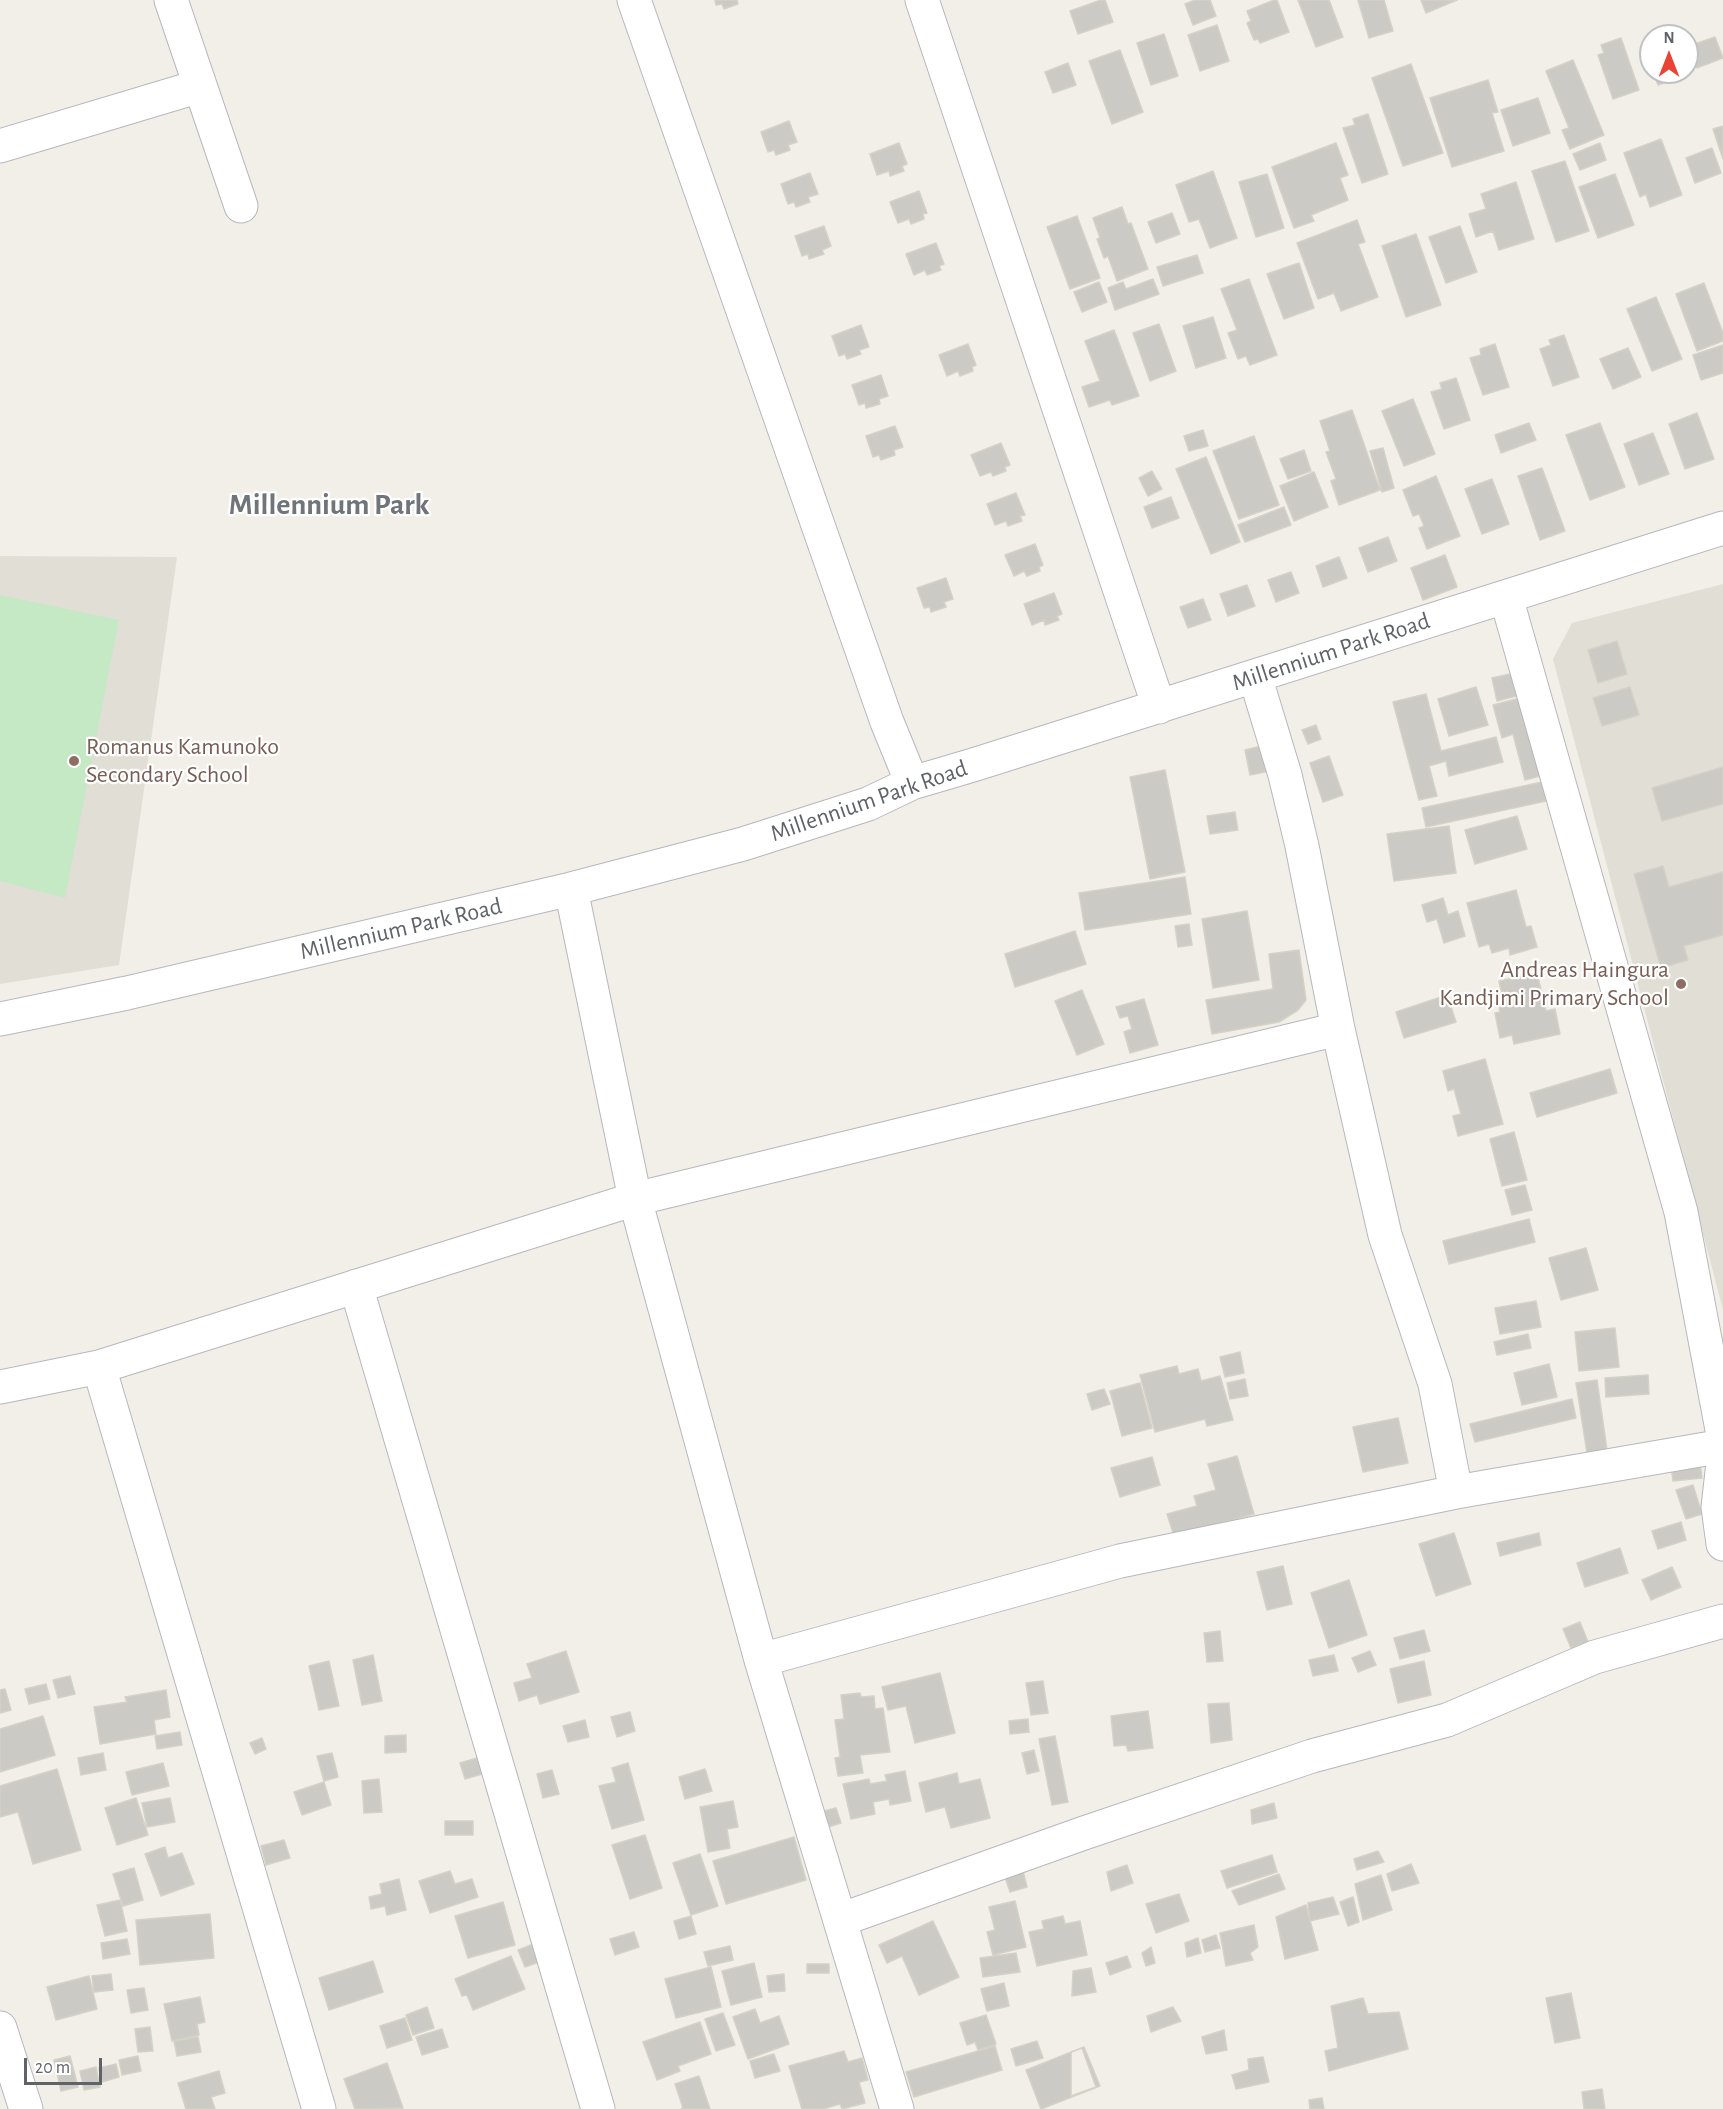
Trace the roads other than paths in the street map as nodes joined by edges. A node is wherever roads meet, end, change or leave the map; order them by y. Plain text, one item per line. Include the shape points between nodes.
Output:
1 (171, 0) edge
2 (634, 0) edge
3 (922, 0) edge
4 (200, 86) junction
5 (0, 146) edge
6 (240, 206) dead end
7 (1723, 528) edge
8 (1506, 597) junction
9 (1255, 676) junction
10 (1159, 707) junction
11 (912, 783) junction
12 (572, 889) junction
13 (0, 1019) edge
14 (1338, 1029) junction
15 (635, 1199) junction
16 (356, 1286) junction
17 (99, 1366) junction
18 (0, 1387) edge
19 (1723, 1435) edge
20 (1723, 1446) edge
21 (1723, 1463) edge
22 (1456, 1492) junction
23 (1723, 1544) edge
24 (1723, 1621) edge
25 (761, 1660) junction
26 (840, 1920) junction
27 (0, 2028) edge
28 (26, 2109) edge
29 (319, 2109) edge
30 (598, 2109) edge
31 (897, 2109) edge

1 - 4 street
2 - 11 street via 883,711
3 - 10 street
4 - 5 street
4 - 6 street
7 - 8 street, Millennium Park Road
8 - 9 street, Millennium Park Road
8 - 19 street via 1681,1212
9 - 10 street, Millennium Park Road
9 - 14 street via 1297,825
10 - 11 street, Millennium Park Road
11 - 12 street, Millennium Park Road via 868,804 743,844
12 - 13 street, Millennium Park Road
12 - 15 street
14 - 15 street
14 - 22 street via 1385,1235 1435,1384
15 - 16 street
15 - 25 street
16 - 17 street
16 - 30 street
17 - 18 street
17 - 29 street
20 - 22 street
21 - 23 street via 1718,1507
22 - 25 street via 1120,1561
24 - 26 street via 1595,1657 1447,1720 1312,1756
25 - 26 street
26 - 31 street
27 - 28 street

